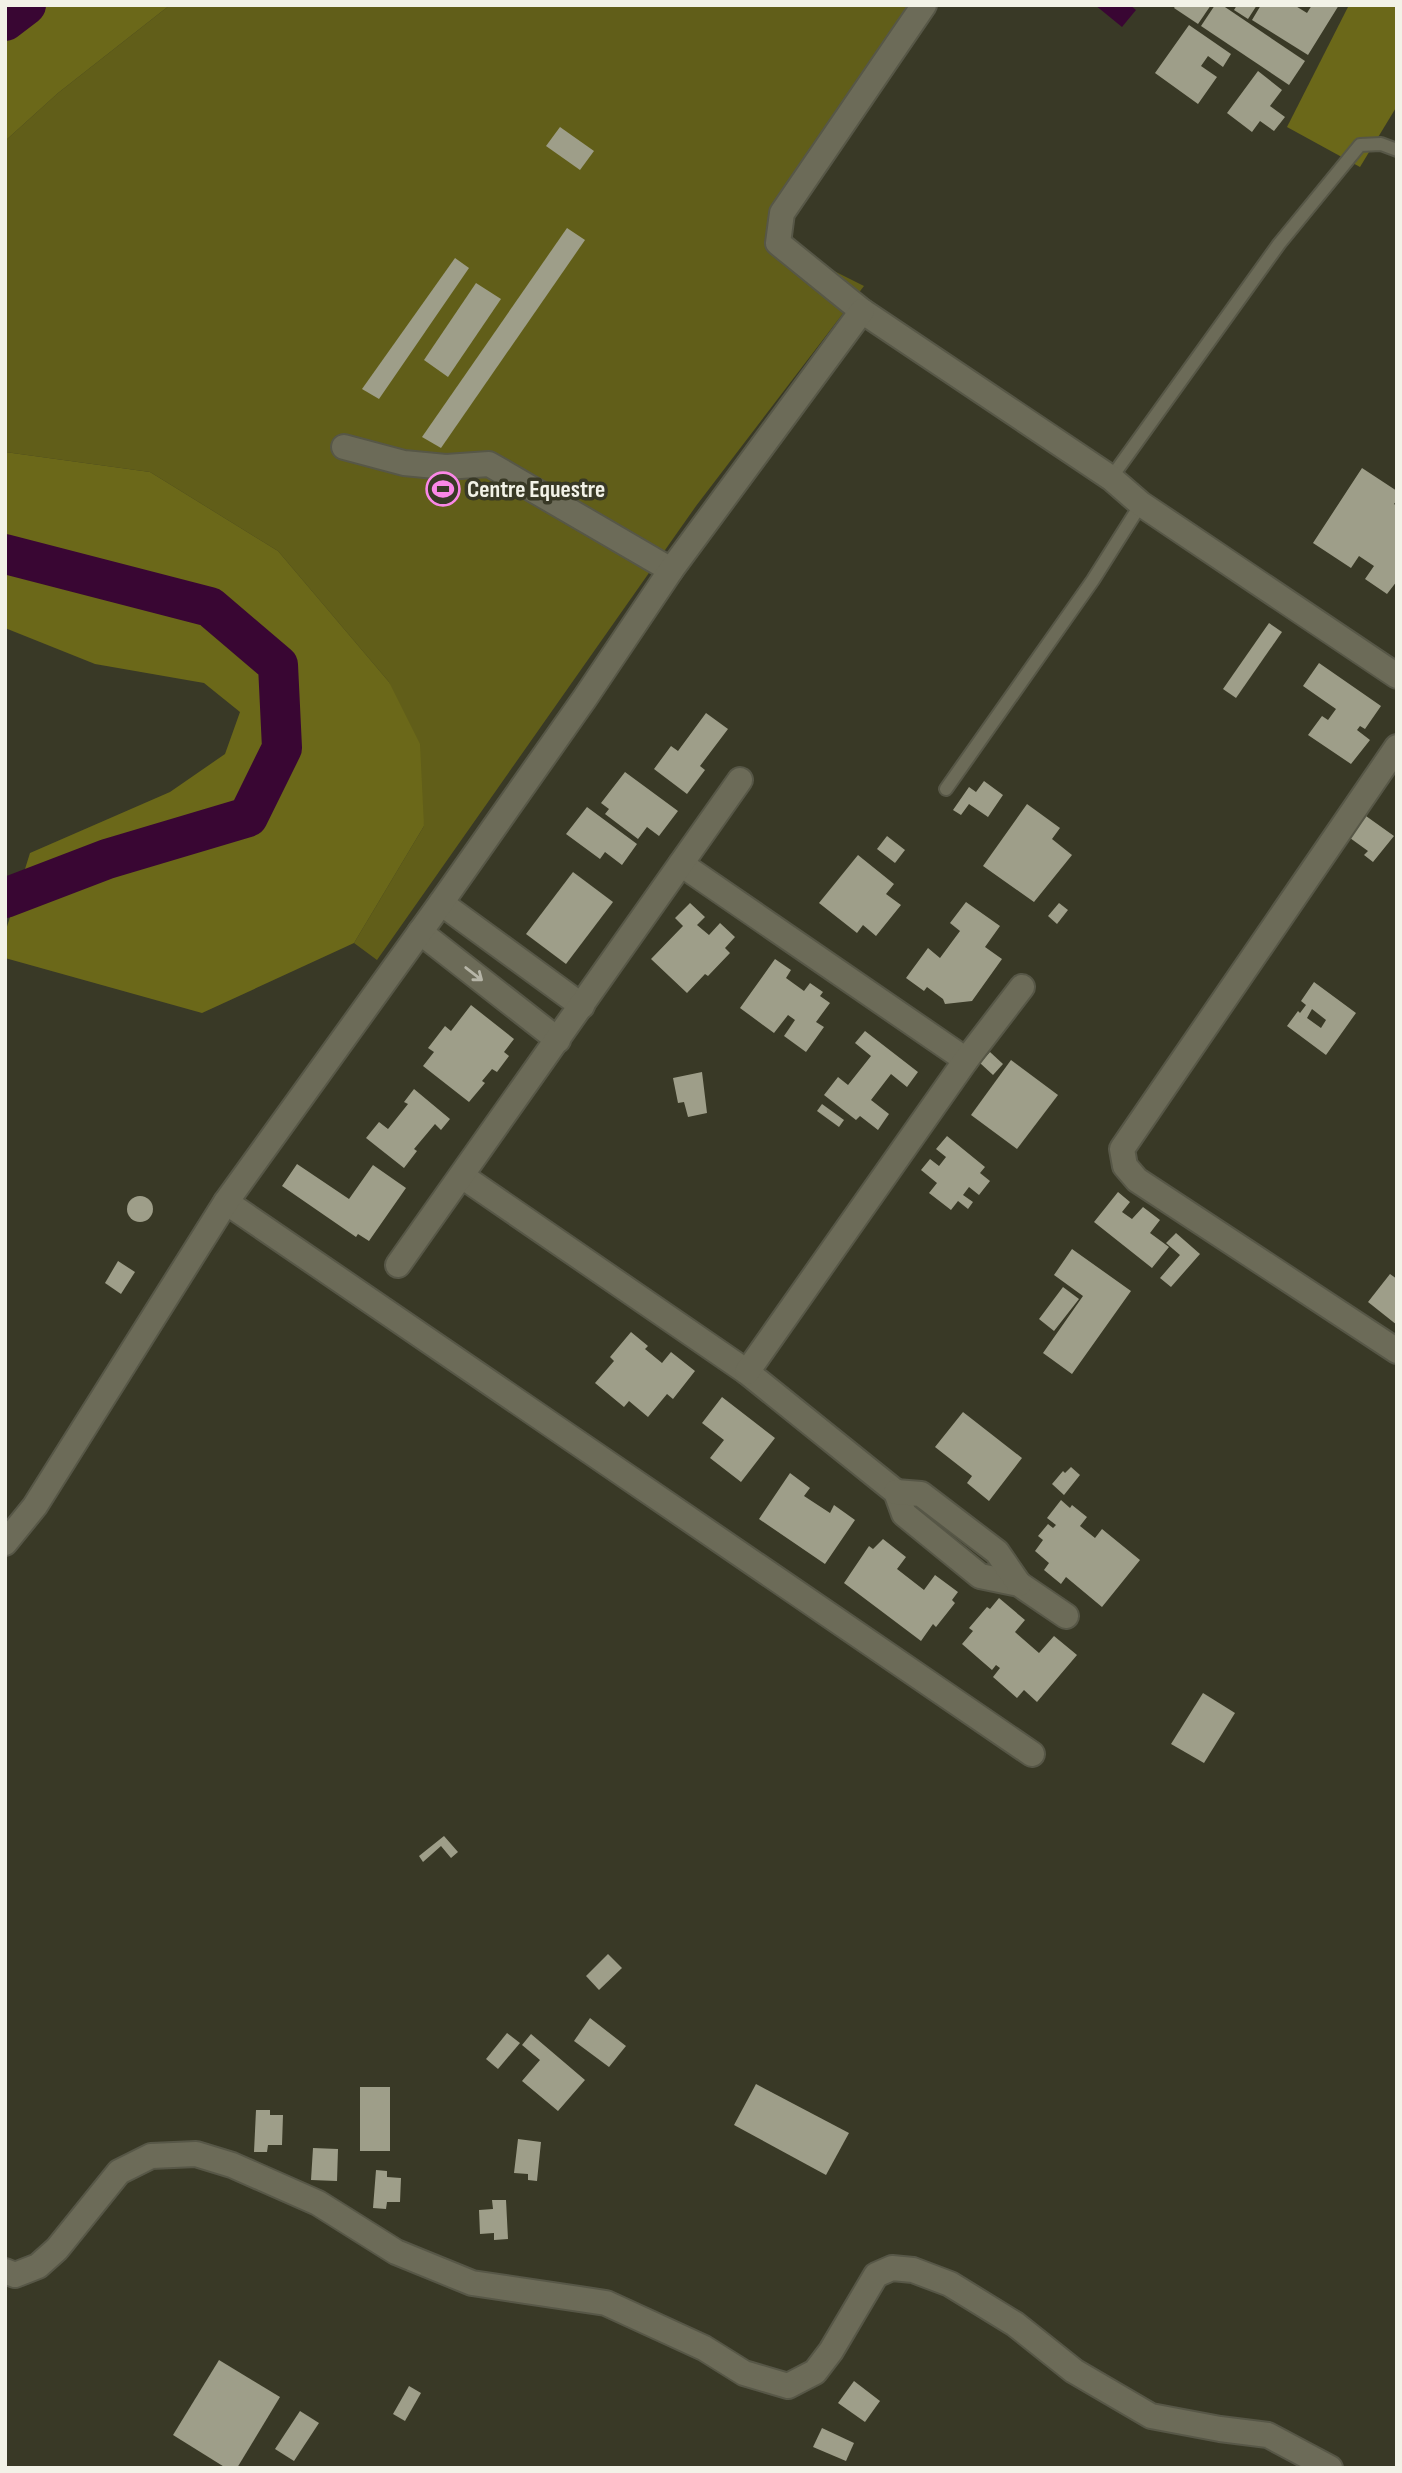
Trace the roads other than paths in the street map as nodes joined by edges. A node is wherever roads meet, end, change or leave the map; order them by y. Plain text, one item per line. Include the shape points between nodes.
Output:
1 (924, 5) edge
2 (1397, 150) edge
3 (862, 311) junction
4 (344, 447) dead end
5 (1111, 478) junction
6 (1141, 504) junction
7 (671, 570) junction
8 (1397, 676) edge
9 (1397, 747) edge
10 (740, 780) dead end
11 (946, 789) dead end
12 (681, 864) junction
13 (441, 903) junction
14 (421, 932) junction
15 (1022, 986) dead end
16 (582, 1006) junction
17 (558, 1040) junction
18 (966, 1060) junction
19 (462, 1176) junction
20 (226, 1202) junction
21 (398, 1265) dead end
22 (1397, 1351) edge
23 (747, 1372) junction
24 (5, 1543) edge
25 (1066, 1616) dead end
26 (1031, 1755) dead end
27 (5, 2271) edge
28 (1330, 2468) edge

1 - 3 street via 782,213 778,243
2 - 5 lane via 1381,144 1360,145 1279,244
3 - 5 street
3 - 7 street
4 - 7 street via 404,463 446,467 489,464
5 - 6 street
6 - 8 street
6 - 11 lane
7 - 13 street
9 - 22 street via 1122,1149 1125,1166 1137,1180
10 - 12 street
12 - 16 street
12 - 18 street
13 - 14 street
13 - 16 street
14 -> 17 street
14 - 20 street
15 - 18 street
16 - 17 street
17 - 19 street
18 - 23 street
19 - 21 street
19 - 23 street
20 - 24 street via 35,1506
20 - 26 street
23 - 25 street via 896,1492 904,1514 979,1576 1019,1584
27 - 28 street via 15,2274 38,2266 119,2172 151,2156 196,2154 318,2203 396,2252 472,2283 606,2303 704,2348 744,2372 788,2386 815,2372 876,2275 892,2268 913,2270 950,2284 1015,2324 1074,2371 1151,2416 1268,2435

